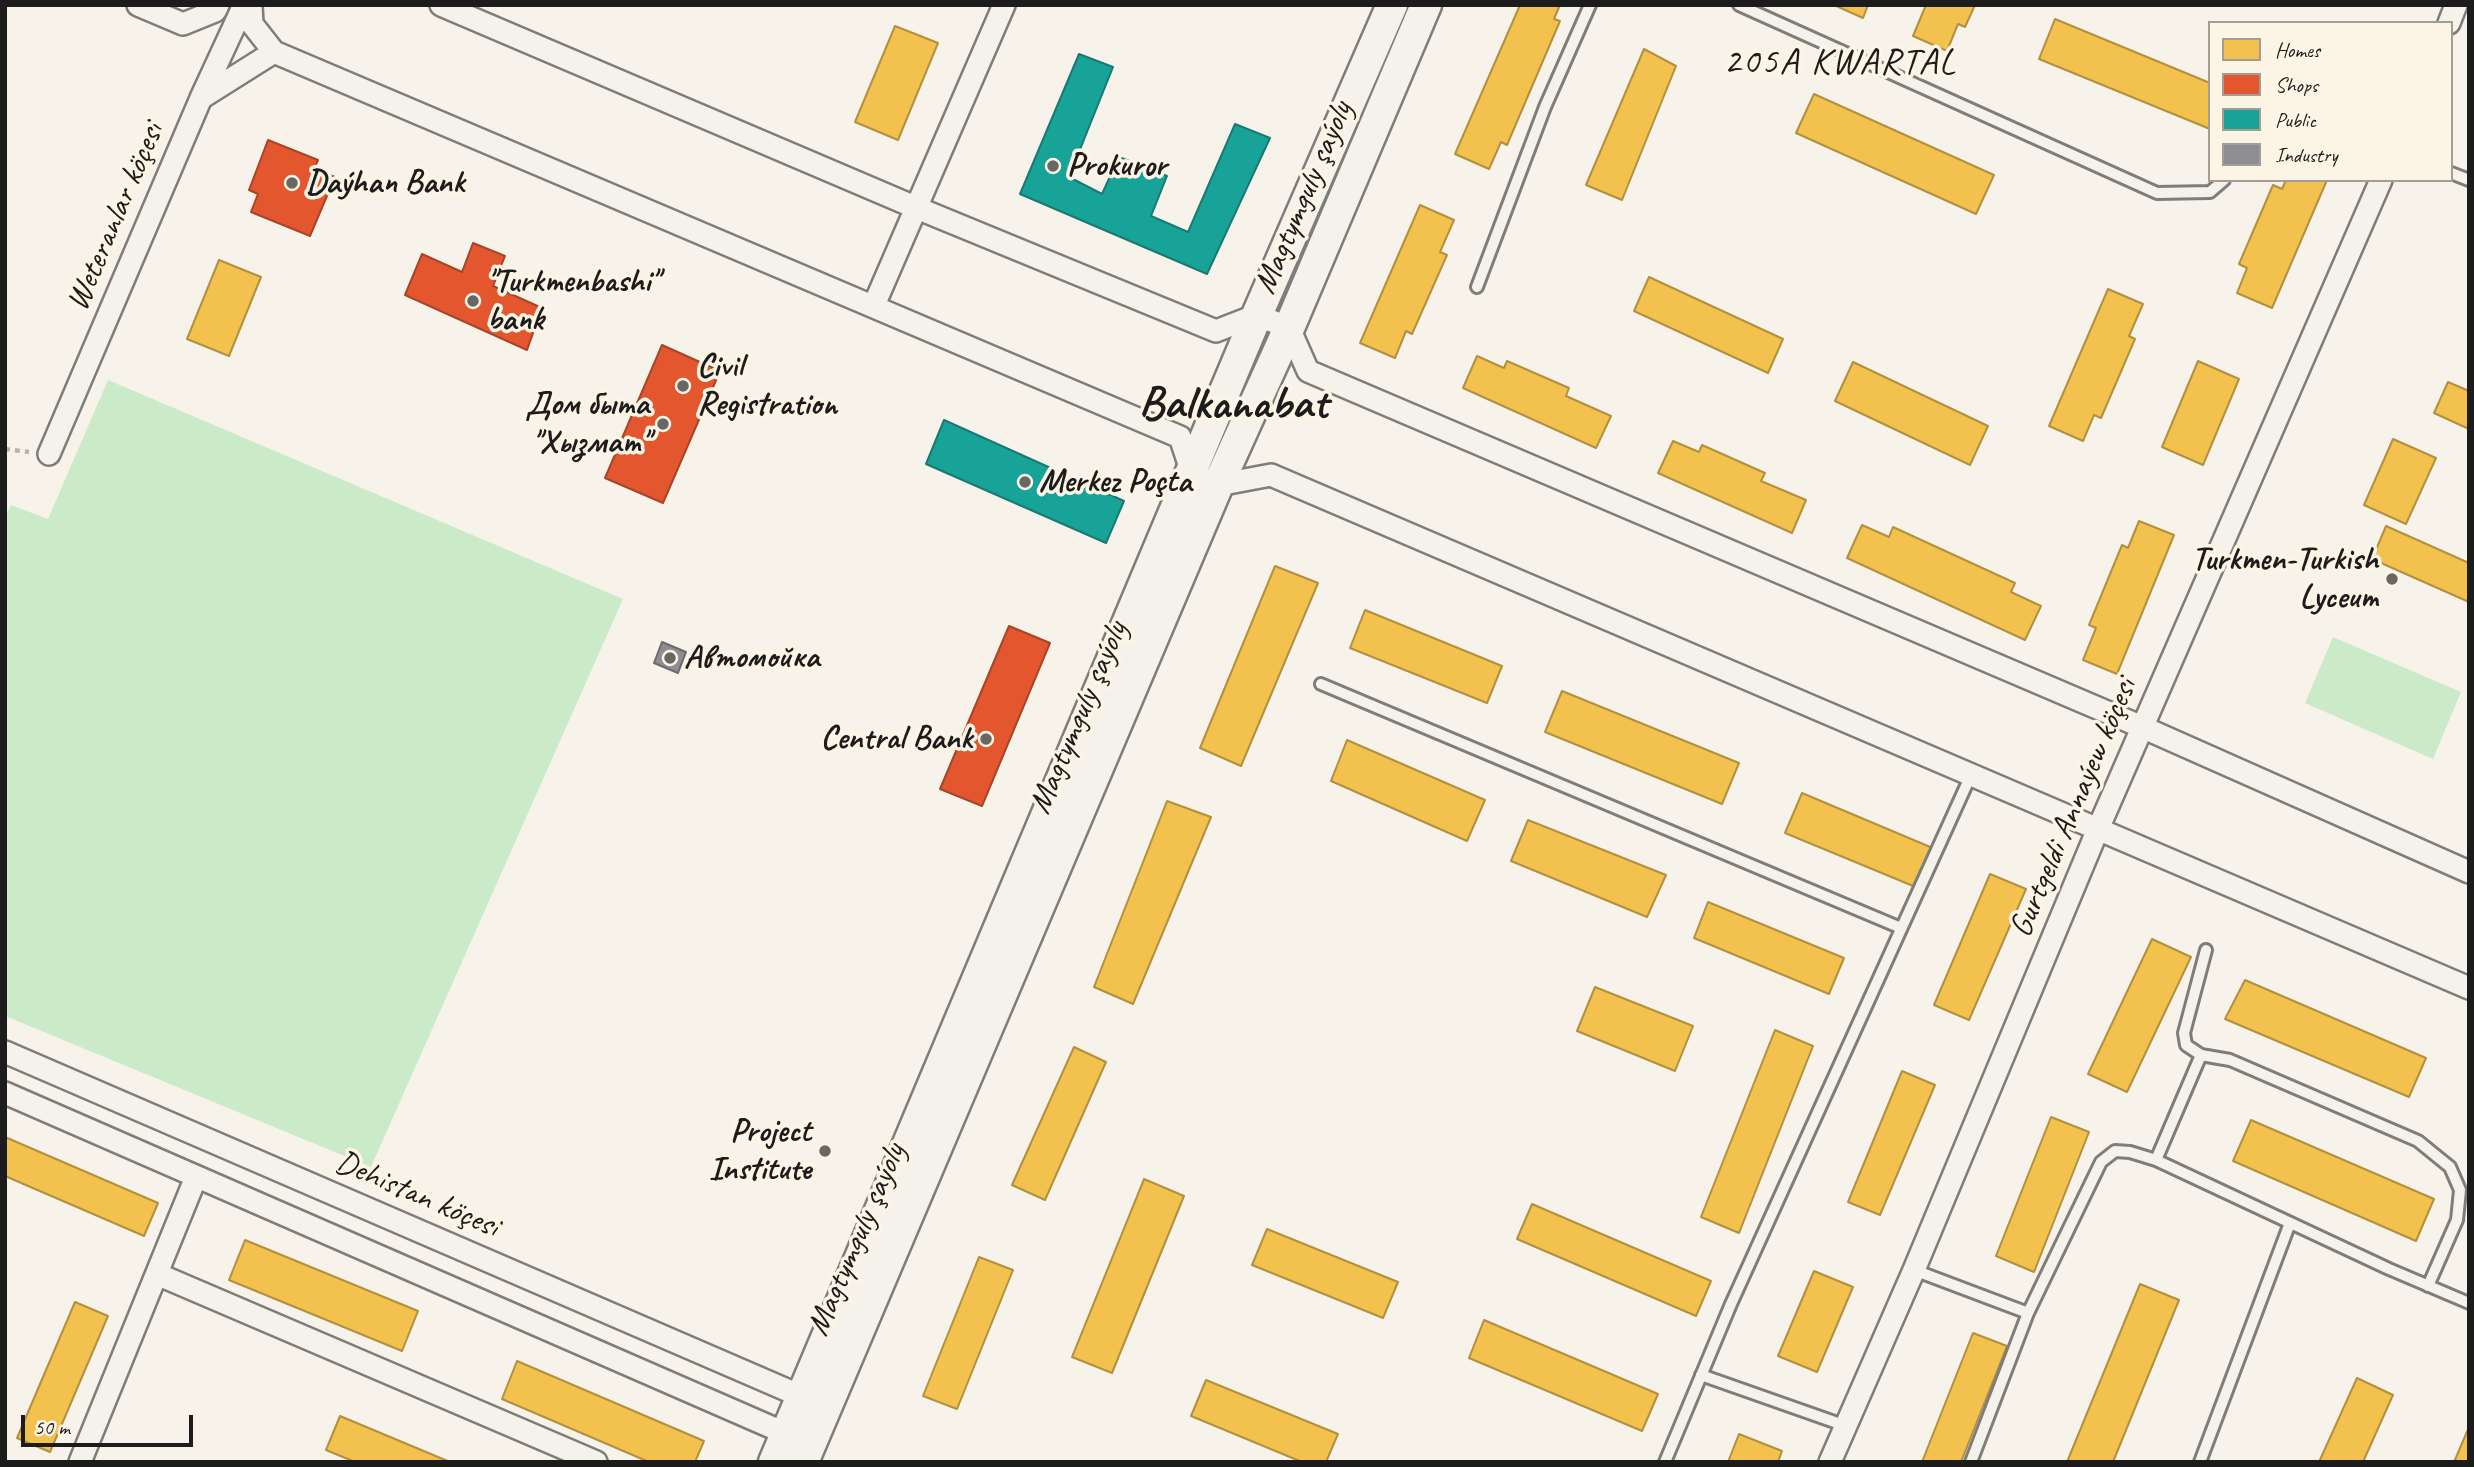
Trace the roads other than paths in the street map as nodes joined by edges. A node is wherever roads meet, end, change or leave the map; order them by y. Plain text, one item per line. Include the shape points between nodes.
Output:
1 (138, 5) edge
2 (218, 5) edge
3 (244, 5) edge
4 (251, 5) edge
5 (441, 5) edge
6 (1004, 5) edge
7 (1392, 5) edge
8 (1426, 5) edge
9 (1590, 5) edge
10 (1739, 5) edge
11 (274, 52) junction
12 (201, 98) junction
13 (2222, 182) edge
14 (2380, 182) edge
15 (917, 208) junction
16 (1477, 287) dead end
17 (874, 305) junction
18 (1257, 315) junction
19 (1289, 328) junction
20 (49, 454) dead end
21 (1205, 479) junction
22 (1321, 684) dead end
23 (2142, 727) junction
24 (1970, 775) junction
25 (2098, 829) junction
26 (2469, 872) edge
27 (1901, 928) junction
28 (2206, 950) dead end
29 (2469, 988) edge
30 (5, 1052) edge
31 (2201, 1055) junction
32 (5, 1093) edge
33 (2156, 1160) junction
34 (196, 1177) junction
35 (2290, 1223) junction
36 (1914, 1270) junction
37 (157, 1274) junction
38 (2428, 1286) junction
39 (2469, 1303) edge
40 (2028, 1313) junction
41 (1701, 1375) junction
42 (803, 1397) junction
43 (1846, 1426) junction
44 (787, 1434) junction
45 (80, 1462) edge
46 (596, 1462) edge
47 (774, 1462) edge
48 (803, 1462) edge
49 (1665, 1462) edge
50 (1830, 1462) edge
51 (1971, 1462) edge
52 (2200, 1462) edge

1 - 2 street via 183,24 215,11
3 - 12 street, Weteranlar köçesi
4 - 11 street via 252,24
5 - 15 street
6 - 15 street
7 - 18 street, Magtymguly şaýoly
8 - 19 street, Magtymguly şaýoly
9 - 16 lane via 1545,107
10 - 13 lane via 2157,193 2210,192
11 - 12 street
11 - 17 street
12 - 20 street, Weteranlar köçesi
14 - 23 street, Gurtgeldi Annaýew köçesi
15 - 17 street
15 - 18 street via 1216,331
17 - 21 street via 1180,437
18 - 19 street
18 - 21 street, Magtymguly şaýoly
19 - 21 street, Magtymguly şaýoly
19 - 23 street via 1308,371
21 - 24 street via 1271,475
21 - 42 street, Magtymguly şaýoly
21 - 48 street, Magtymguly şaýoly
22 - 27 lane
23 - 25 street, Gurtgeldi Annaýew köçesi
23 - 26 street
24 - 25 street
24 - 27 lane
25 - 29 street
25 - 36 street, Gurtgeldi Annaýew köçesi
27 - 41 lane
28 - 31 lane via 2184,1033 2186,1045
30 - 42 street, Dehistan köçesi
31 - 33 lane
31 - 38 lane via 2230,1060 2418,1141 2450,1167 2460,1190 2457,1220
32 - 34 street
33 - 35 lane
33 - 40 lane via 2115,1152 2101,1163
34 - 37 street
34 - 44 street
35 - 38 lane
35 - 52 lane
36 - 40 lane
36 - 43 street, Gurtgeldi Annaýew köçesi
37 - 45 street
37 - 46 street
38 - 39 lane
40 - 51 lane
41 - 43 lane
41 - 49 lane
42 - 44 street, Magtymguly şaýoly
43 - 50 street, Gurtgeldi Annaýew köçesi
44 - 47 street, Magtymguly şaýoly

